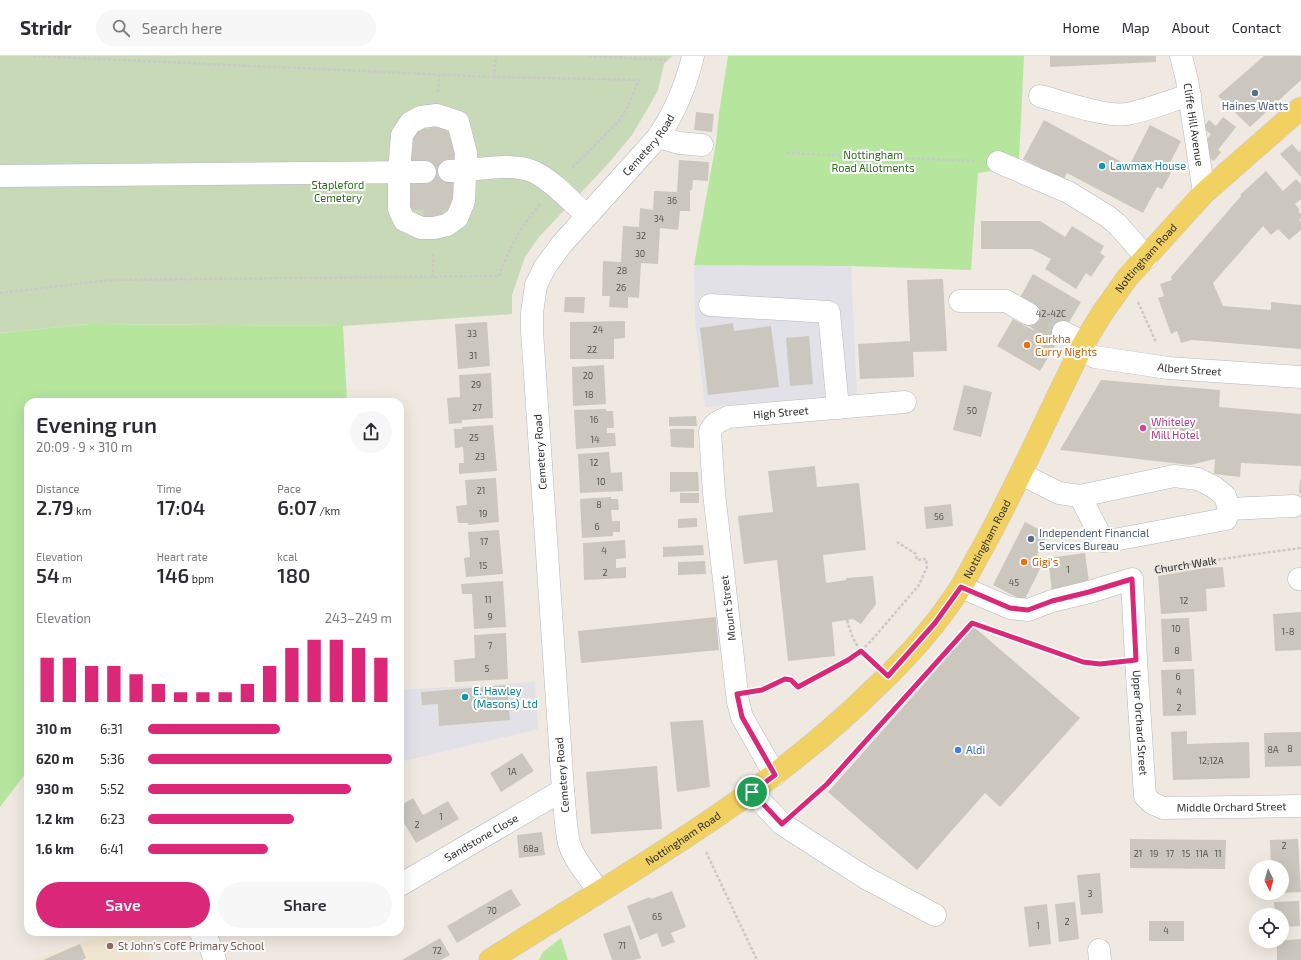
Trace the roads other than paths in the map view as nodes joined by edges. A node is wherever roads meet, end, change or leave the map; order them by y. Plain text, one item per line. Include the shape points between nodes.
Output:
1 (1181, 56) edge
2 (682, 58) edge
3 (1190, 95) junction
4 (1040, 96) dead end
5 (1296, 118) edge
6 (658, 137) junction
7 (702, 145) dead end
8 (998, 162) road end
9 (457, 171) junction
10 (399, 172) junction
11 (425, 172) dead end
12 (0, 176) edge
13 (1204, 194) junction
14 (587, 216) junction
15 (1147, 258) junction
16 (960, 302) dead end
17 (710, 305) dead end
18 (1029, 314) tunnel mouth
19 (1063, 332) tunnel mouth
20 (1082, 346) junction
21 (1301, 377) edge
22 (905, 402) dead end
23 (848, 407) junction
24 (710, 432) joint
25 (1020, 474) junction
26 (1080, 496) junction
27 (1294, 506) dead end
28 (1229, 509) junction
29 (961, 587) junction
30 (775, 775) junction
31 (563, 790) junction
32 (752, 792) junction
33 (1301, 806) edge
34 (1163, 808) joint
35 (404, 883) edge
36 (599, 891) junction
37 (935, 915) dead end
38 (204, 936) edge
39 (215, 960) edge
40 (492, 960) edge

1 - 3 street, Cliffe Hill Avenue
2 - 6 street, Cemetery Road via 688,79
3 - 4 street via 1126,114 1106,114
3 - 13 street, Cliffe Hill Avenue
5 - 13 main road, Nottingham Road
6 - 7 street via 679,143
6 - 14 street, Cemetery Road
8 - 15 street via 1068,192 1107,216
9 - 10 street via 466,153 458,122 437,115 410,123 402,135
9 - 10 street via 464,201 457,218 447,225 434,228 421,228 404,220 399,209
9 - 14 street via 494,168 532,171 543,177
10 - 11 street
10 - 12 street
13 - 15 main road, Nottingham Road
14 - 31 street, Cemetery Road via 545,267 536,285 532,313
15 - 20 main road, Nottingham Road via 1128,278
16 - 18 street via 1006,301
17 - 23 street via 830,312
19 - 20 street, Albert Street
20 - 21 street, Albert Street via 1095,357 1168,368
20 - 25 main road, Nottingham Road
22 - 23 street, High Street
23 - 24 street, High Street via 728,417 716,422
24 - 30 street, Mount Street via 714,492 737,694 742,717
25 - 26 street via 1059,493
25 - 29 main road, Nottingham Road
26 - 28 street via 1174,476 1198,479 1214,488 1225,496
26 - 28 street via 1103,540 1226,519
27 - 28 street
29 - 30 main road, Nottingham Road via 935,623 888,676 848,715
29 - 34 street, Upper Orchard Street via 1010,608 1028,610 1132,579 1145,796
30 - 32 main road, Nottingham Road
31 - 35 street, Sandstone Close
31 - 36 street, Cemetery Road via 569,845
32 - 36 main road, Nottingham Road
32 - 37 street via 782,824 866,878
33 - 34 street, Middle Orchard Street
36 - 40 main road, Nottingham Road
38 - 39 street

